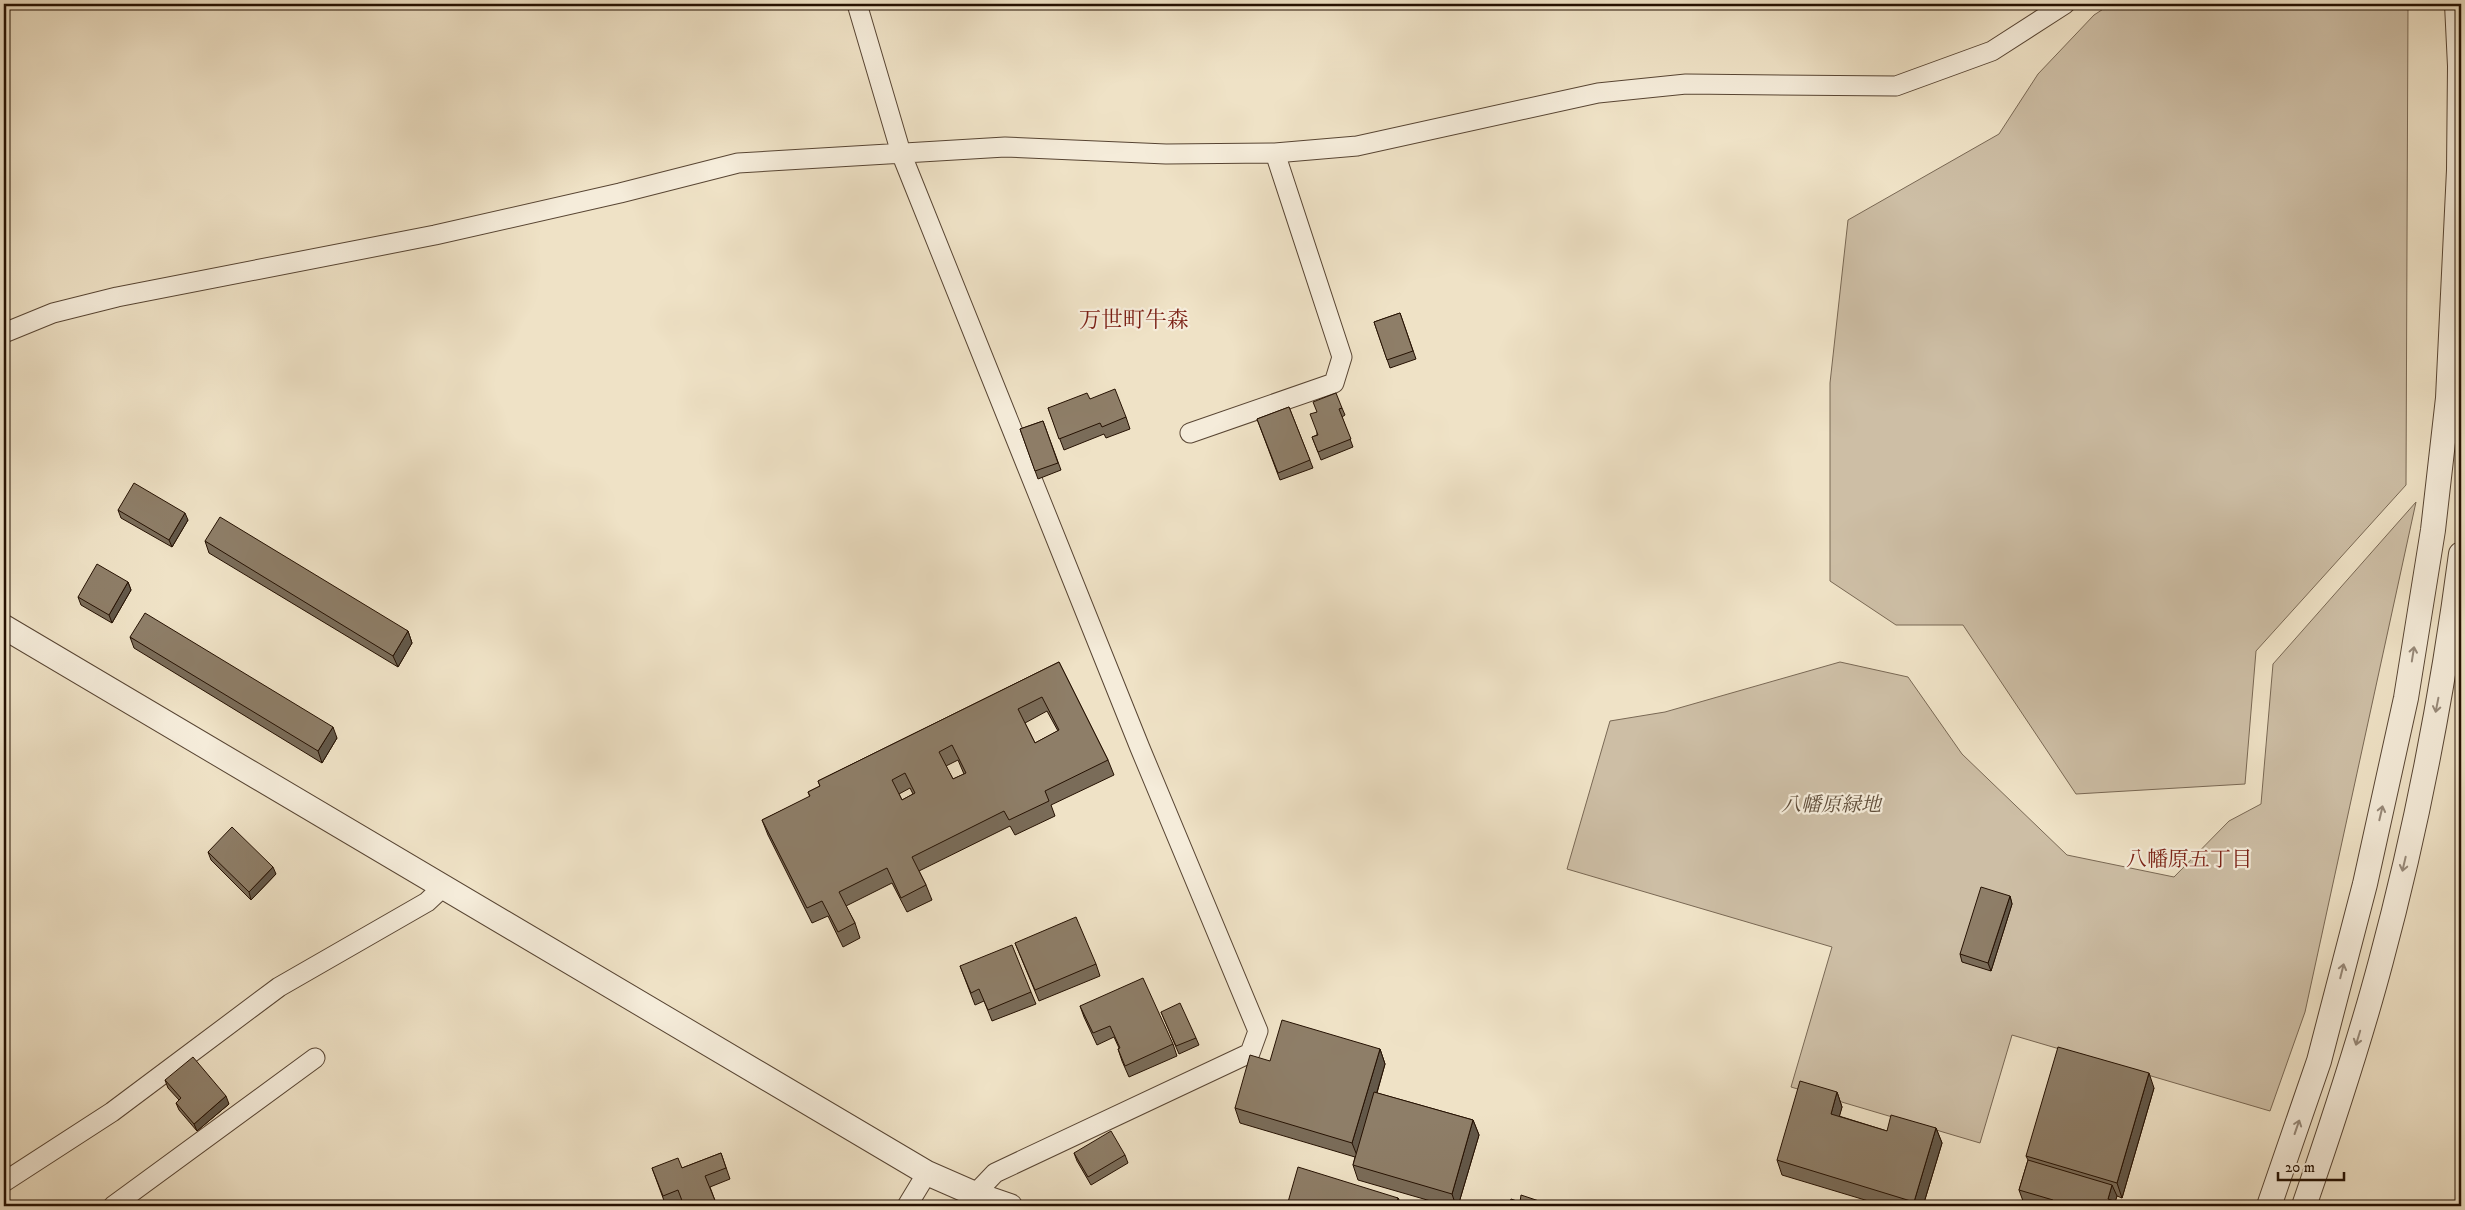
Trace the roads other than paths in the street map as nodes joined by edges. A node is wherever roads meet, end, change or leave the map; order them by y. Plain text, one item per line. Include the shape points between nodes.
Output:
1 (857, 4) edge
2 (2065, 4) edge
3 (2457, 4) edge
4 (1275, 152) junction
5 (901, 153) junction
6 (4, 333) edge
7 (1190, 434) dead end
8 (2461, 554) edge
9 (4, 627) edge
10 (443, 887) junction
11 (315, 1058) dead end
12 (927, 1172) junction
13 (4, 1182) edge
14 (975, 1194) junction
15 (113, 1206) edge
16 (907, 1206) edge
17 (1010, 1206) edge
18 (2269, 1206) edge
19 (2304, 1206) edge

1 - 5 street
2 - 4 street via 1992,51 1896,86 1686,84 1598,93 1357,146
18 -> 3 street via 2319,1061 2365,884 2406,698 2433,530 2448,398 2459,170
4 - 5 street via 1166,154 1005,147
4 - 7 street via 1342,357 1334,383
5 - 6 street via 738,164 435,235 117,297 53,313
5 - 14 street via 1140,748 1258,1031 1250,1054 995,1173
8 -> 19 street via 2451,632 2421,793 2381,962
9 - 10 street
10 - 12 street
10 - 13 street via 427,902 279,987 112,1112
11 - 15 street
12 - 14 street
12 - 16 street
14 - 17 street

